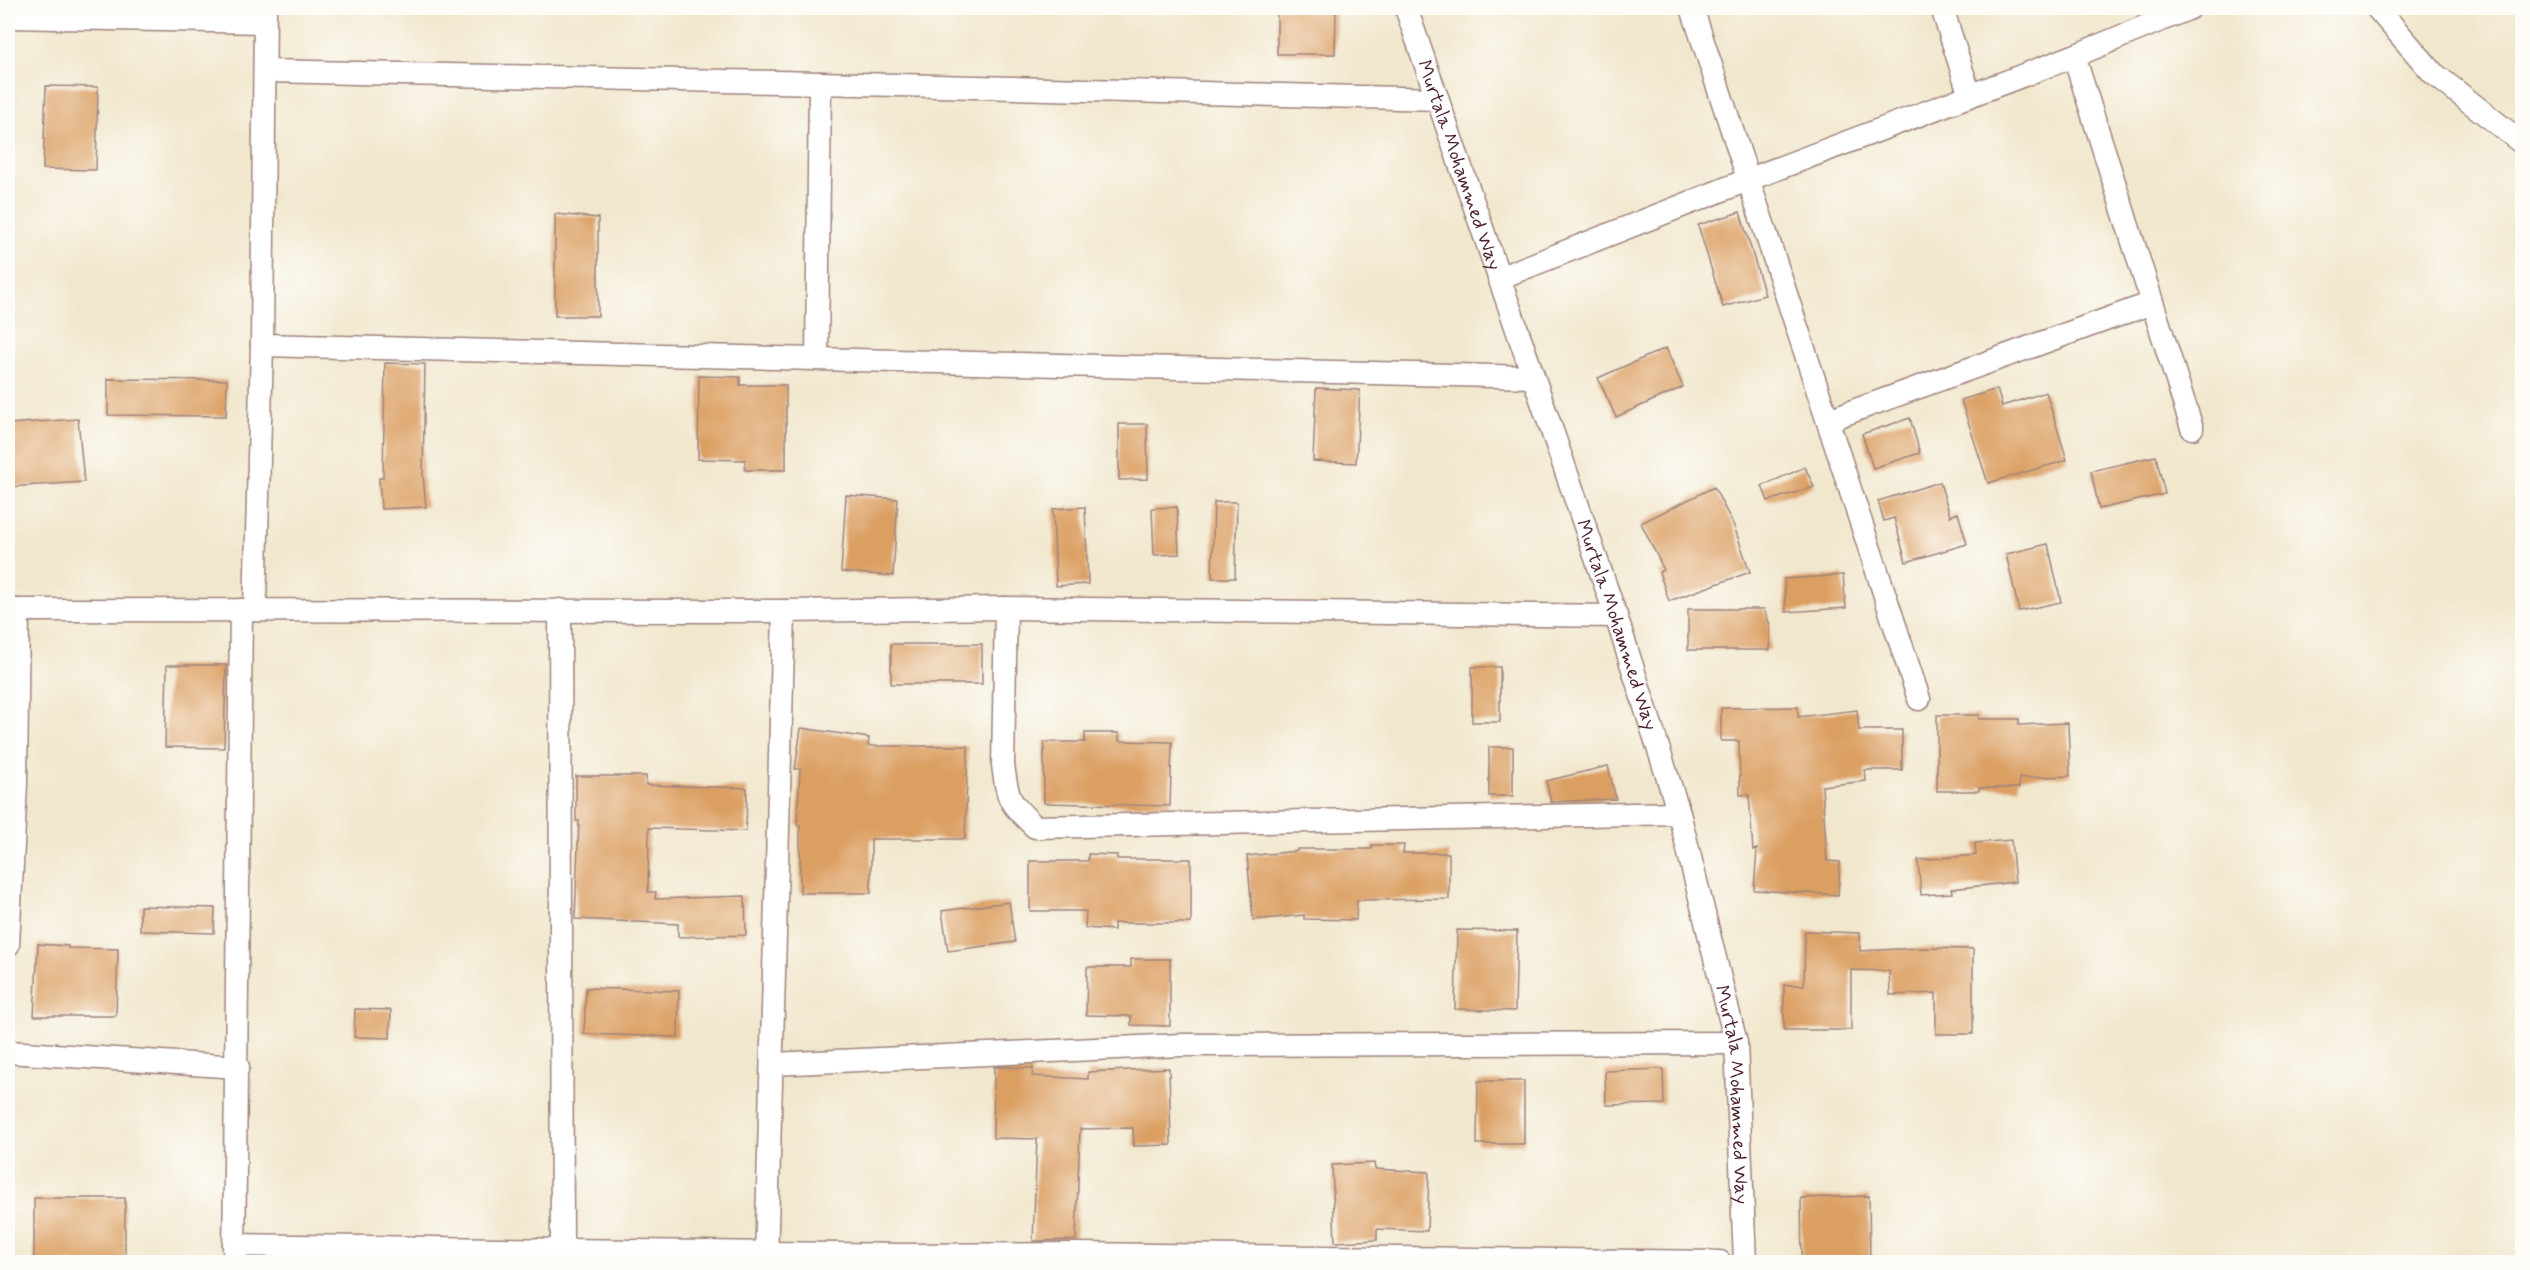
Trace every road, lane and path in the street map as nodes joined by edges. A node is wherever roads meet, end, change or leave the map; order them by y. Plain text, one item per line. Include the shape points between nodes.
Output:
1 (1406, 8) edge
2 (1692, 8) edge
3 (1942, 8) edge
4 (2190, 8) edge
5 (2377, 8) edge
6 (10, 14) edge
7 (264, 15) edge
8 (2074, 56) junction
9 (266, 71) junction
10 (820, 83) junction
11 (1970, 96) junction
12 (1438, 99) junction
13 (2523, 143) edge
14 (1750, 179) junction
15 (1499, 278) junction
16 (2152, 303) junction
17 (262, 345) junction
18 (816, 357) junction
19 (1533, 377) junction
20 (1828, 420) junction
21 (2192, 428) dead end
22 (1006, 608) junction
23 (13, 610) edge
24 (248, 610) junction
25 (560, 610) junction
26 (784, 611) junction
27 (1616, 616) junction
28 (1919, 699) dead end
29 (1679, 813) junction
30 (8, 945) edge
31 (1736, 1042) junction
32 (8, 1052) edge
33 (773, 1064) junction
34 (238, 1067) junction
35 (562, 1249) junction
36 (234, 1254) edge
37 (483, 1255) edge
38 (766, 1258) edge
39 (1077, 1258) edge
40 (1720, 1263) edge
41 (1745, 1263) edge

1 - 12 street, Murtala Mohammed Way
2 - 14 street
3 - 11 street
4 - 8 street
5 - 13 street via 2433,74
6 - 7 street
7 - 9 street
8 - 11 street
8 - 16 street
9 - 10 street
9 - 17 street
10 - 12 street
10 - 18 street
11 - 14 street
12 - 15 street, Murtala Mohammed Way
14 - 15 street
14 - 20 street
15 - 19 street, Murtala Mohammed Way
16 - 20 street
16 - 21 street
17 - 18 street
17 - 24 street
18 - 19 street
19 - 27 street, Murtala Mohammed Way
20 - 28 street
22 - 26 street
22 - 27 street
22 - 29 street via 1006,789 1011,804 1035,827
23 - 24 street
23 - 30 street via 16,784
24 - 25 street
24 - 34 street
25 - 26 street
25 - 35 street
26 - 33 street
27 - 29 street, Murtala Mohammed Way
29 - 31 street, Murtala Mohammed Way
31 - 33 street via 1181,1046
31 - 41 street, Murtala Mohammed Way
32 - 34 street
33 - 38 street
34 - 36 street
35 - 37 street
35 - 38 street
36 - 37 street
38 - 39 street
39 - 40 street

